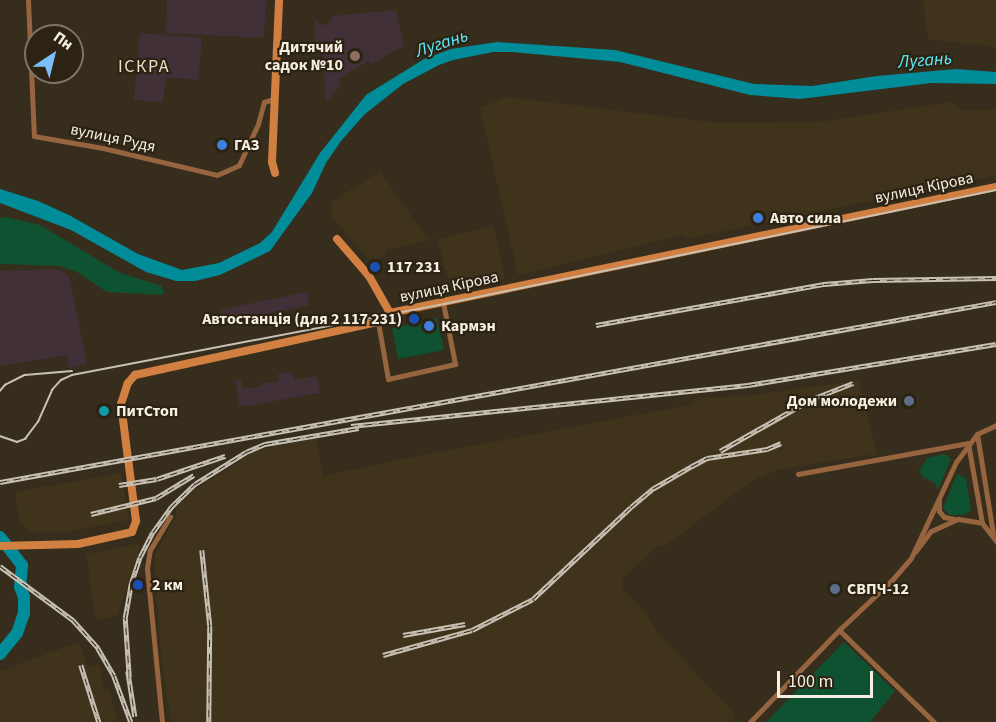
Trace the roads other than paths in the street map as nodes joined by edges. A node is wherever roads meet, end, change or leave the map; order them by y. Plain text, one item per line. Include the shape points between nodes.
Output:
1 (28, 0) edge
2 (279, 0) edge
3 (274, 99) junction
4 (275, 173) dead end
5 (996, 187) edge
6 (337, 239) dead end
7 (443, 302) junction
8 (390, 313) junction
9 (378, 322) junction
10 (996, 425) edge
11 (977, 434) junction
12 (968, 443) junction
13 (798, 474) dead end
14 (939, 498) junction
15 (170, 517) dead end
16 (958, 519) junction
17 (982, 523) junction
18 (994, 538) edge
19 (0, 546) edge
20 (911, 558) junction
21 (839, 630) junction
22 (162, 722) edge
23 (750, 722) edge
24 (934, 722) edge

1 - 3 street, вулиця Рудя via 34,136 217,175 239,165 264,102
2 - 3 street
3 - 4 street
5 - 7 street, вулиця Кірова
6 - 8 street via 369,276
7 - 8 street, вулиця Кірова
7 - 9 street via 455,364 388,379
8 - 9 street, вулиця Кірова
9 - 19 street, вулиця Кірова via 135,375 121,404 136,522 132,532 78,544
10 - 11 street
11 - 12 street
11 - 18 street
12 - 13 street
12 - 14 street
12 - 17 street
14 - 16 street via 939,511 944,517
14 - 20 street
15 - 22 street via 150,550 147,568
16 - 17 street
16 - 20 street via 931,531
17 - 18 street
20 - 21 street
21 - 23 street
21 - 24 street

